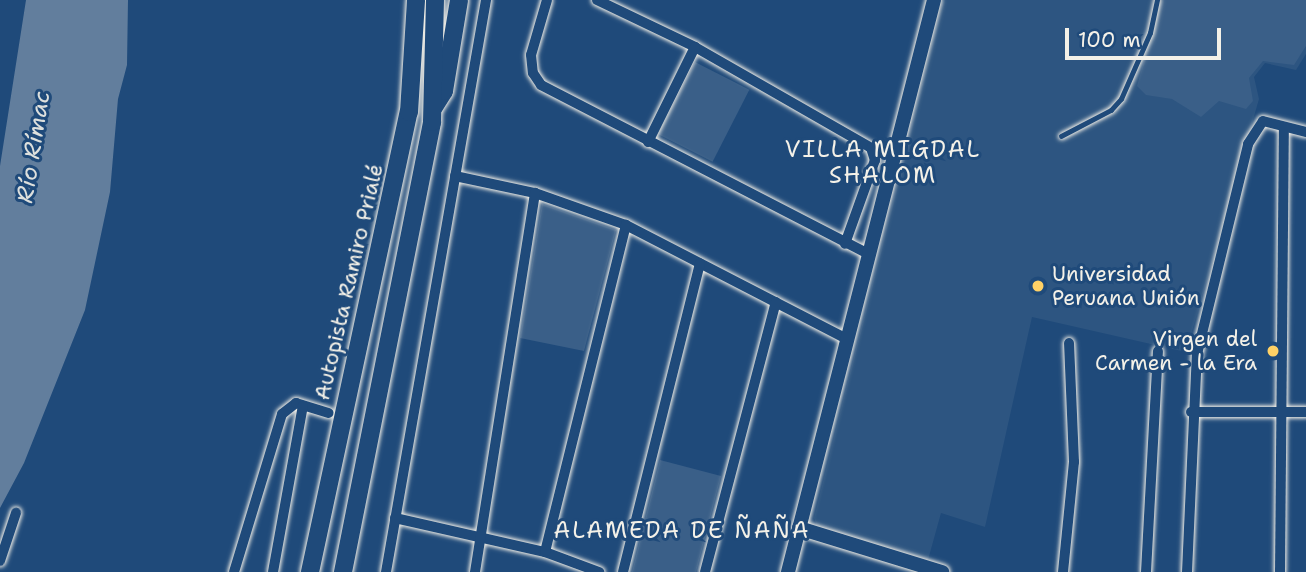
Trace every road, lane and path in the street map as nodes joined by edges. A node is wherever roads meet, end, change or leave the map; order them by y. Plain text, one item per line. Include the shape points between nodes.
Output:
1 (416, 0) edge
2 (435, 0) edge
3 (459, 0) edge
4 (485, 0) edge
5 (547, 0) edge
6 (597, 0) edge
7 (934, 0) edge
8 (1157, 0) edge
9 (695, 47) junction
10 (432, 110) junction
11 (1284, 127) junction
12 (1306, 132) edge
13 (1061, 136) dead end
14 (648, 142) junction
15 (455, 176) junction
16 (535, 193) junction
17 (626, 225) junction
18 (845, 244) junction
19 (868, 254) junction
20 (700, 263) junction
21 (776, 302) junction
22 (847, 339) junction
23 (1069, 343) dead end
24 (1158, 351) dead end
25 (303, 406) junction
26 (1191, 412) junction
27 (1282, 412) junction
28 (1306, 412) edge
29 (328, 413) dead end
30 (16, 513) dead end
31 (396, 518) junction
32 (799, 528) junction
33 (481, 536) junction
34 (545, 552) junction
35 (0, 561) edge
36 (234, 572) edge
37 (273, 572) edge
38 (310, 572) edge
39 (343, 572) edge
40 (386, 572) edge
41 (475, 572) edge
42 (599, 572) edge
43 (623, 572) edge
44 (705, 572) edge
45 (788, 572) edge
46 (942, 572) edge
47 (1063, 572) edge
48 (1146, 572) edge
49 (1187, 572) edge
50 (1280, 572) edge

1 - 38 highway, Autopista Ramiro Prialé via 409,112
2 - 10 highway
3 - 10 highway via 444,91
4 - 15 street
5 - 14 street via 531,55 533,73 541,85
6 - 9 street
7 - 19 street
8 - 13 lane via 1150,33 1121,99 1111,110
9 - 14 street
9 - 18 street via 871,148 875,160
10 - 39 highway
11 - 12 street
11 - 26 street via 1263,121 1248,144 1197,354
11 - 27 street
14 - 18 street
15 - 16 street
15 - 31 street
16 - 17 street
16 - 33 street
17 - 20 street
17 - 34 street
18 - 19 street
19 - 22 street
20 - 21 street
20 - 43 street
21 - 22 street
21 - 44 street
22 - 32 street
23 - 47 street via 1074,461
24 - 48 street
25 - 29 street
25 - 36 street via 290,405 282,414
25 - 37 street
26 - 27 street
26 - 49 street
27 - 28 street
27 - 50 street
30 - 35 street
31 - 33 street
31 - 40 street
32 - 45 street
32 - 46 street
33 - 34 street
33 - 41 street
34 - 42 street

